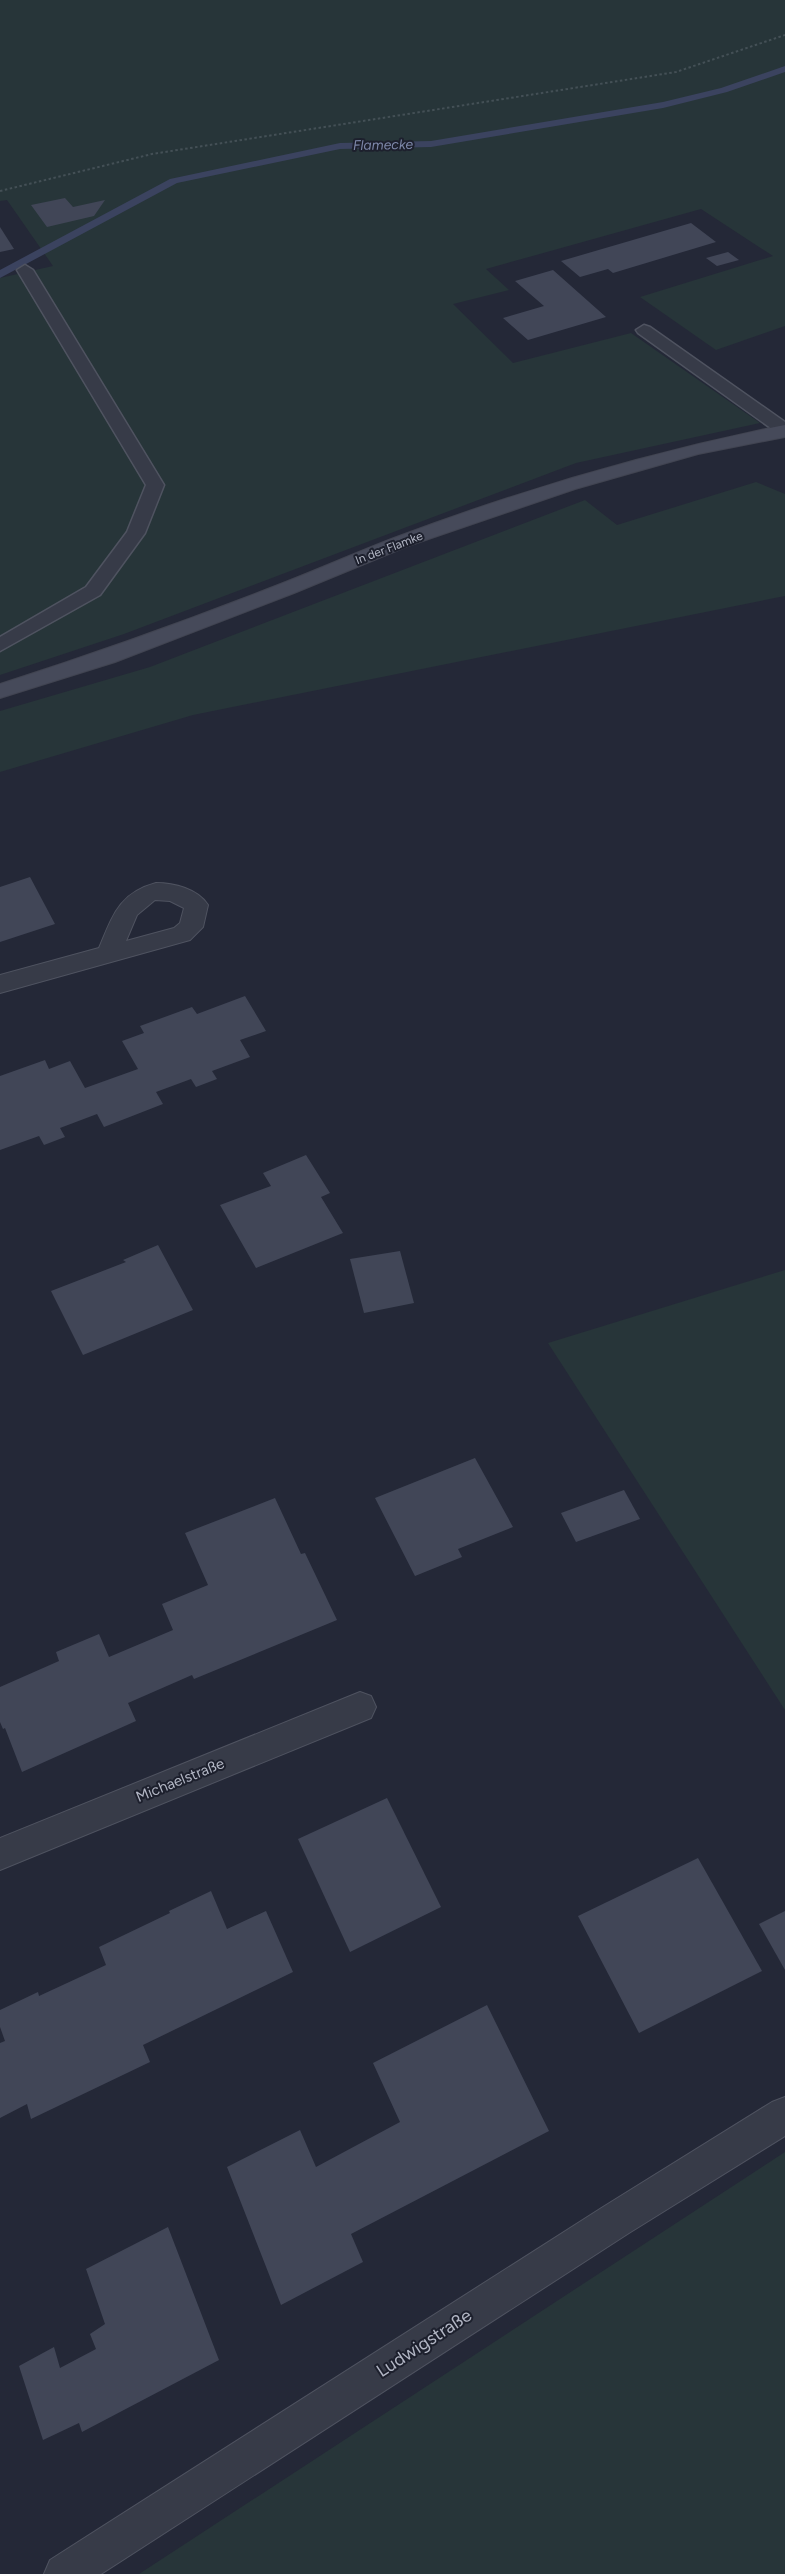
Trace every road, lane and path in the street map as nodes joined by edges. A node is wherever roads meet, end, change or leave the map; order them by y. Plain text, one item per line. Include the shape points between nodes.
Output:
1 (785, 35) edge
2 (0, 191) edge
3 (25, 270) dead end
4 (644, 330) dead end
5 (785, 430) edge
6 (0, 645) edge
7 (0, 691) edge
8 (109, 953) dead end
9 (0, 984) edge
10 (360, 1707) dead end
11 (0, 1854) edge
12 (785, 2115) edge
13 (64, 2574) edge

1 - 2 path via 676,72 152,154
3 - 6 lane via 155,485 136,533 93,591
4 - 5 lane
5 - 7 main road, In der Flamke via 695,449 568,485 401,542 108,657
8 - 9 street
10 - 11 street, Michaelstraße
12 - 13 street, Ludwigstraße

